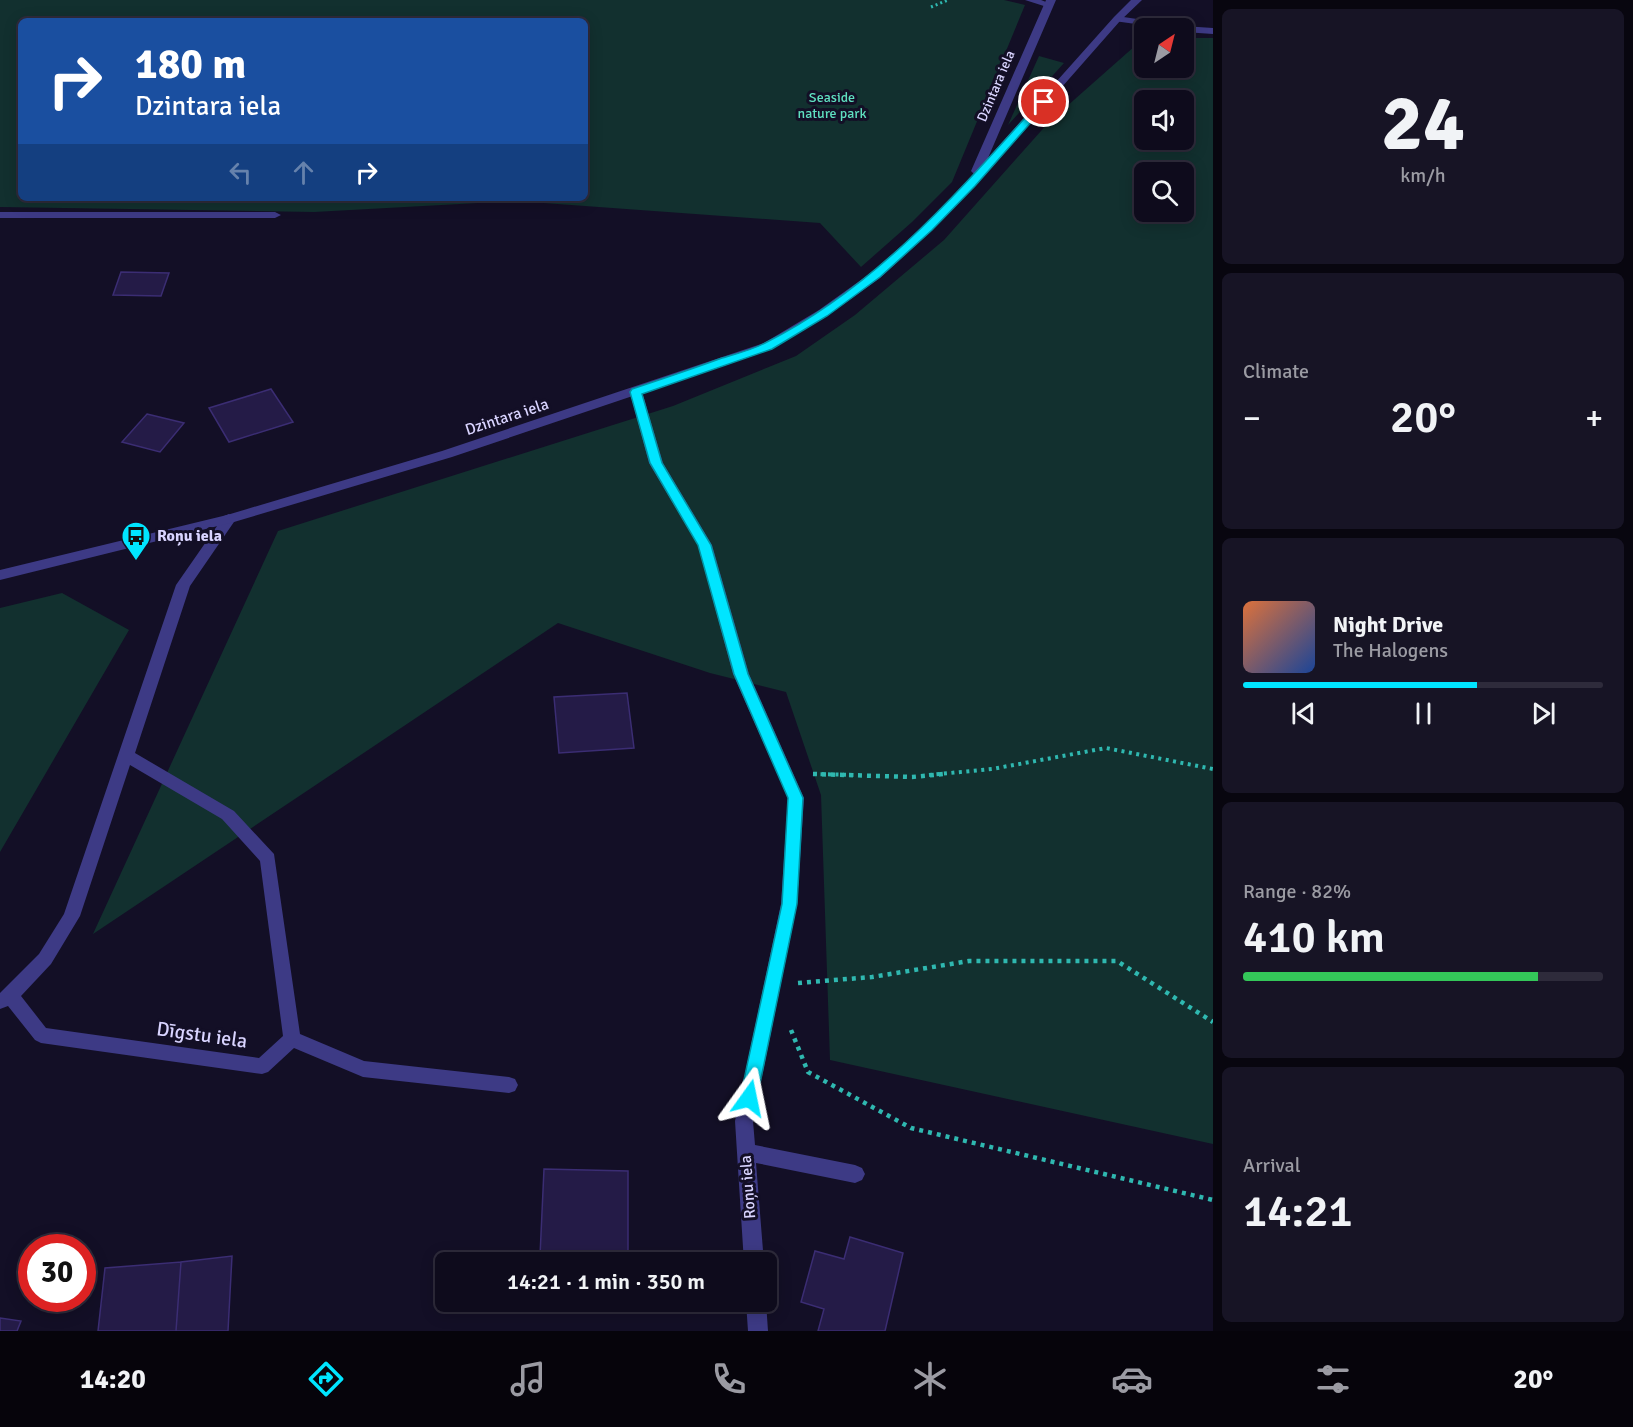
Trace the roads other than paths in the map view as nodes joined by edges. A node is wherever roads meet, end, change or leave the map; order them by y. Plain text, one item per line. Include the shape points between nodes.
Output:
1 (1029, 0) edge
2 (1137, 0) edge
3 (1049, 2) edge
4 (1117, 19) junction
5 (1134, 22) edge
6 (1194, 30) edge
7 (1213, 31) edge
8 (971, 184) junction
9 (275, 214) dead end
10 (0, 215) edge
11 (636, 392) junction
12 (229, 519) junction
13 (0, 575) edge
14 (126, 755) junction
15 (5, 999) edge
16 (292, 1039) junction
17 (509, 1085) dead end
18 (746, 1152) junction
19 (855, 1174) dead end
20 (753, 1252) edge
21 (757, 1312) edge
22 (758, 1331) edge

1 - 3 lane
2 - 4 street, Dzintara iela
3 - 8 street, Dzintara iela
4 - 5 lane
4 - 8 street, Dzintara iela
6 - 7 lane
8 - 11 street, Dzintara iela via 876,274 823,313 768,346
9 - 10 street
11 - 12 street, Dzintara iela
11 - 18 street, Roņu iela via 656,463 705,545 741,674 795,798 789,904 744,1120
12 - 13 street, Dzintara iela
12 - 14 street via 183,585
14 - 15 street via 72,916 45,959
14 - 16 street via 228,815 268,859
15 - 16 street, Dīgstu iela via 40,1035 262,1066
16 - 17 street via 363,1069
18 - 19 street
18 - 20 street, Roņu iela
21 - 22 street

